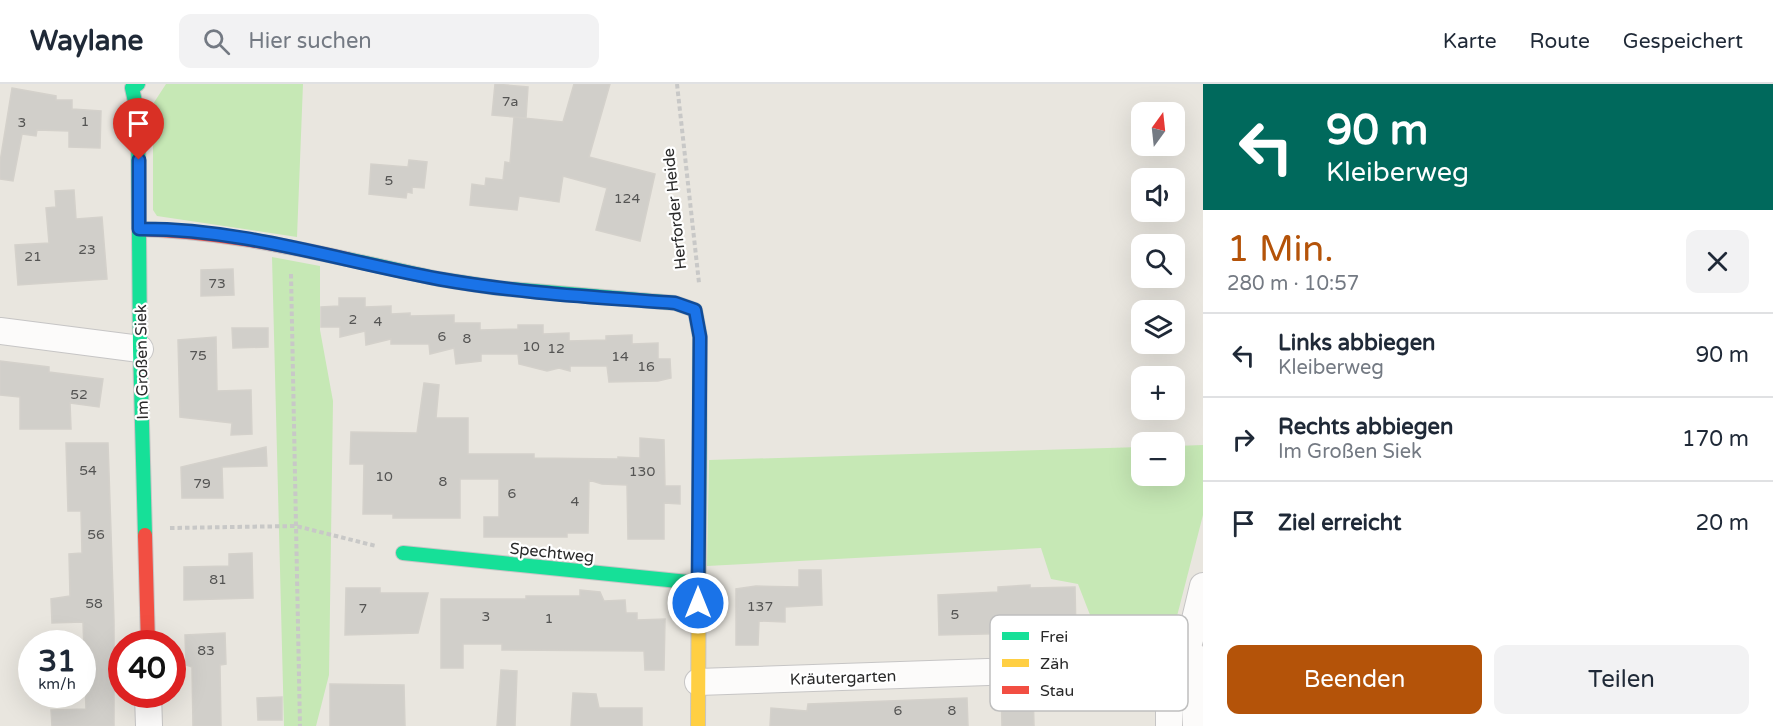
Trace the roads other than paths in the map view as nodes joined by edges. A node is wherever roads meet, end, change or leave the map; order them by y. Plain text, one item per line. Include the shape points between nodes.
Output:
1 (132, 85) edge
2 (139, 229) junction
3 (0, 331) edge
4 (140, 349) junction
5 (403, 553) road end
6 (698, 583) junction
7 (1203, 586) edge
8 (147, 630) edge
9 (1191, 636) junction
10 (1188, 646) edge
11 (988, 672) dead end
12 (698, 682) junction
13 (148, 708) edge
14 (149, 726) edge
15 (698, 726) edge
16 (1196, 726) edge

1 - 2 street, Im Großen Siek via 138,115
2 - 4 street, Im Großen Siek
2 - 6 street via 172,228 290,246 485,286 675,303 695,310 700,337
3 - 4 street
4 - 8 street, Im Großen Siek
5 - 6 street, Spechtweg
6 - 12 street
7 - 9 street
9 - 10 street
9 - 16 street
11 - 12 street, Kräutergarten
12 - 15 street
13 - 14 street

